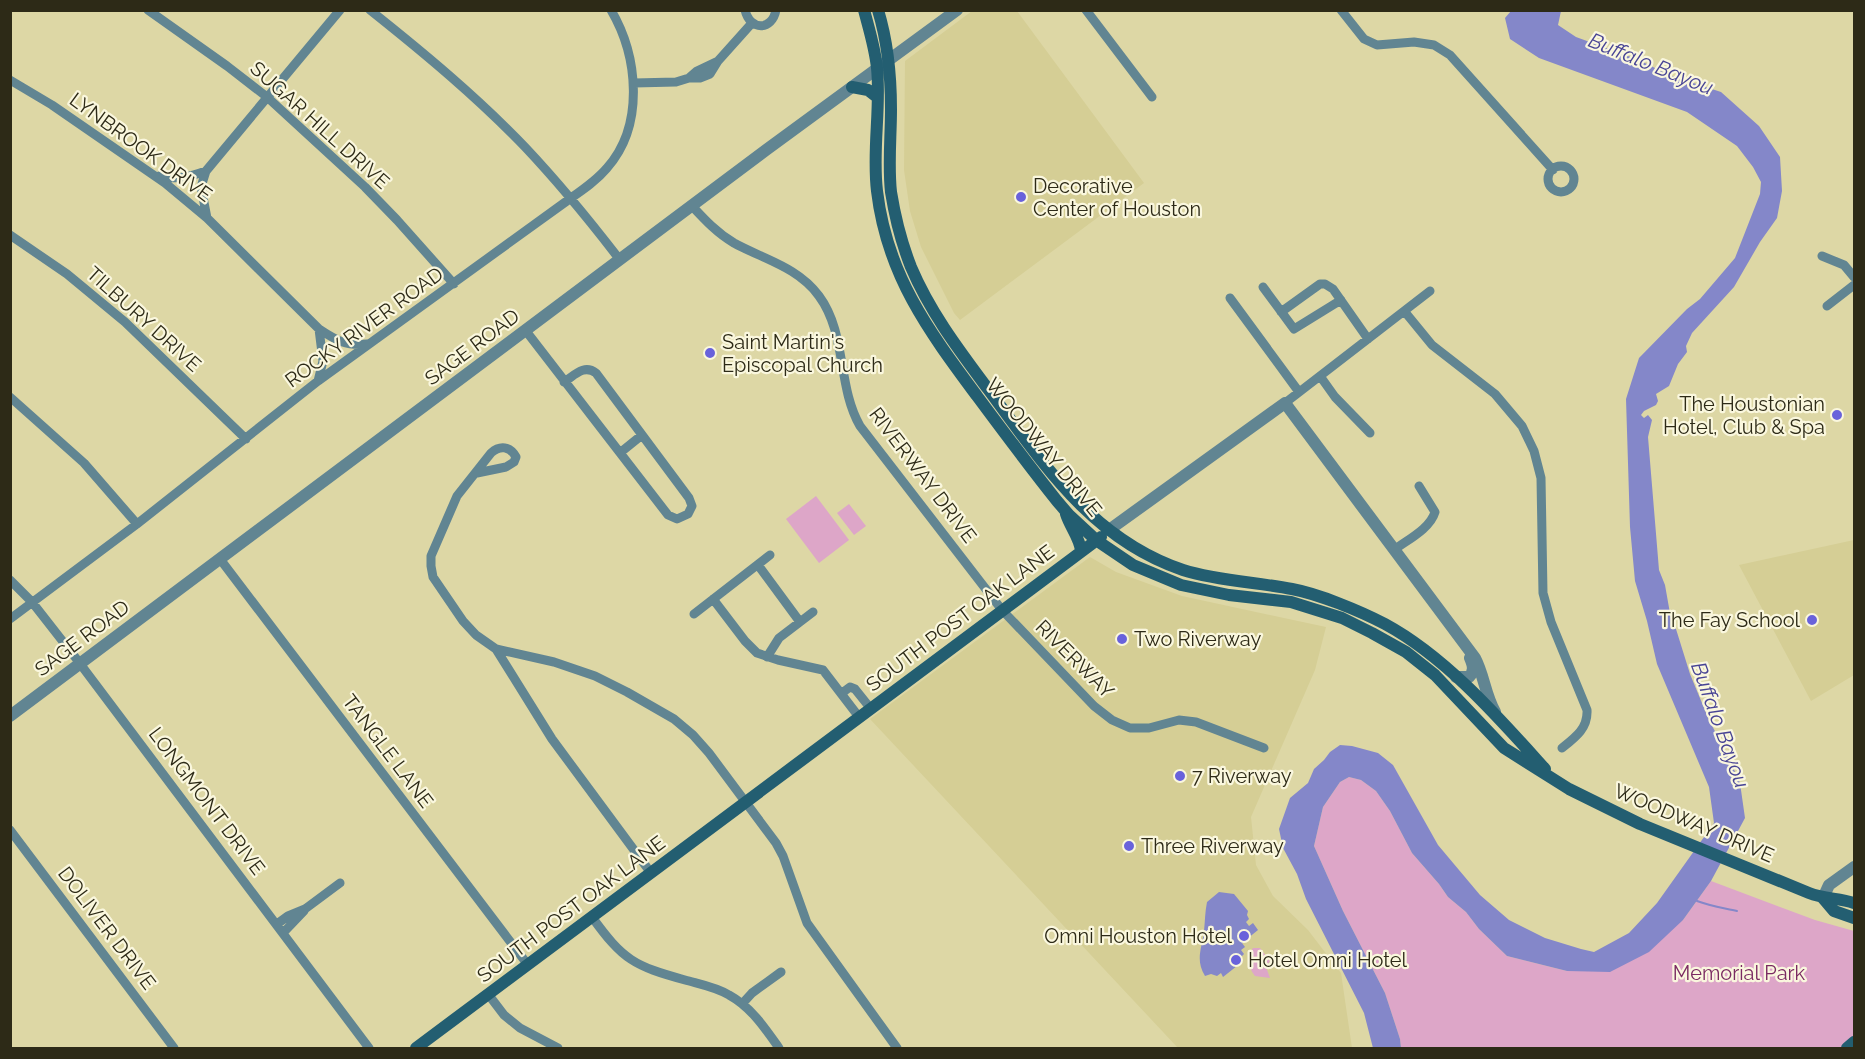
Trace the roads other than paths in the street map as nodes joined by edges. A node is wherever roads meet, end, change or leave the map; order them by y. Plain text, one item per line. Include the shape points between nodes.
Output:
1 (148, 10) edge
2 (340, 10) edge
3 (370, 10) edge
4 (611, 10) edge
5 (746, 10) edge
6 (776, 10) edge
7 (864, 10) edge
8 (878, 10) edge
9 (957, 10) edge
10 (1086, 10) edge
11 (1341, 10) edge
12 (752, 23) junction
13 (889, 61) junction
14 (877, 69) junction
15 (10, 80) edge
16 (634, 83) junction
17 (852, 87) junction
18 (1152, 97) dead end
19 (267, 98) junction
20 (877, 98) junction
21 (1553, 170) dead end
22 (206, 171) junction
23 (154, 175) junction
24 (572, 198) junction
25 (692, 206) junction
26 (207, 218) junction
27 (10, 235) edge
28 (1822, 256) dead end
29 (620, 260) junction
30 (1854, 277) edge
31 (454, 284) junction
32 (1854, 285) edge
33 (1263, 287) dead end
34 (1430, 291) dead end
35 (1230, 298) dead end
36 (1341, 300) junction
37 (1827, 306) dead end
38 (1281, 312) junction
39 (1405, 312) junction
40 (932, 324) junction
41 (319, 329) junction
42 (526, 331) junction
43 (1368, 339) junction
44 (368, 344) junction
45 (1320, 376) junction
46 (318, 381) junction
47 (564, 382) junction
48 (1299, 392) junction
49 (10, 397) edge
50 (1285, 403) junction
51 (1012, 432) junction
52 (1370, 433) dead end
53 (642, 435) junction
54 (246, 439) junction
55 (621, 452) junction
56 (477, 473) dead end
57 (1419, 486) dead end
58 (1064, 509) junction
59 (137, 524) junction
60 (1109, 530) junction
61 (1096, 540) junction
62 (1394, 550) junction
63 (1081, 551) junction
64 (770, 555) dead end
65 (220, 559) junction
66 (758, 565) junction
67 (10, 579) edge
68 (1251, 583) junction
69 (1249, 597) junction
70 (713, 599) junction
71 (32, 602) junction
72 (1002, 610) junction
73 (813, 612) dead end
74 (1344, 612) junction
75 (694, 614) dead end
76 (10, 619) edge
77 (800, 622) junction
78 (496, 649) junction
79 (1466, 649) junction
80 (767, 657) junction
81 (80, 664) junction
82 (1430, 664) junction
83 (1456, 677) junction
84 (842, 693) junction
85 (871, 709) junction
86 (10, 716) edge
87 (859, 717) junction
88 (1499, 718) junction
89 (1264, 748) dead end
90 (1562, 748) dead end
91 (1554, 778) junction
92 (746, 802) junction
93 (10, 830) edge
94 (1854, 867) edge
95 (651, 873) junction
96 (340, 883) dead end
97 (1823, 898) junction
98 (1854, 903) edge
99 (305, 909) junction
100 (592, 917) junction
101 (1854, 918) edge
102 (277, 924) junction
103 (283, 933) junction
104 (528, 965) junction
105 (781, 972) dead end
106 (488, 994) junction
107 (742, 1004) junction
108 (1854, 1042) edge
109 (174, 1048) edge
110 (369, 1048) edge
111 (416, 1048) edge
112 (558, 1048) edge
113 (779, 1048) edge
114 (897, 1048) edge
115 (1847, 1048) edge

1 - 19 street, SUGAR HILL DRIVE
2 - 19 street
3 - 24 street via 467,90
4 - 16 street, ROCKY RIVER ROAD via 627,49
5 - 12 street
6 - 12 street via 767,25
7 - 14 main road, WOODWAY DRIVE
8 - 13 main road, WOODWAY DRIVE
9 - 13 street, SAGE ROAD
10 - 18 street
11 - 21 street via 1364,39 1377,45 1414,42 1434,45 1450,55
12 - 16 street via 710,75 676,82
13 - 14 street, SAGE ROAD
13 - 40 main road, WOODWAY DRIVE via 891,192 899,233
14 - 17 street, SAGE ROAD
14 - 20 main road, WOODWAY DRIVE
15 - 23 street, LYNBROOK DRIVE
16 - 24 street, ROCKY RIVER ROAD via 632,115 618,152 608,168
17 - 20 main road via 868,90
17 - 25 street, SAGE ROAD
19 - 22 street
19 - 31 street, SUGAR HILL DRIVE via 365,187
20 - 40 main road, WOODWAY DRIVE via 877,190 885,234 897,272
22 - 23 street via 170,179
22 - 26 street via 201,187
23 - 26 street, LYNBROOK DRIVE
24 - 29 street
24 - 31 street, ROCKY RIVER ROAD
25 - 29 street, SAGE ROAD
25 - 72 street, RIVERWAY DRIVE via 714,230 783,266 818,293 833,322 846,391 860,426
26 - 41 street, LYNBROOK DRIVE
27 - 54 street, TILBURY DRIVE via 67,274 125,322
28 - 30 street via 1844,265
29 - 42 street, SAGE ROAD
31 - 44 street, ROCKY RIVER ROAD
32 - 37 street
33 - 38 street
34 - 39 street
35 - 48 street
36 - 38 street via 1329,285 1320,284
36 - 38 street via 1294,329
36 - 43 street
39 - 43 street
39 - 90 street via 1432,345 1495,394 1522,426 1534,451 1541,478 1544,593 1551,622 1587,710 1582,730
40 - 51 main road, WOODWAY DRIVE
41 - 44 street, LYNBROOK DRIVE via 352,345
41 - 46 street via 323,360
42 - 47 street
42 - 65 street, SAGE ROAD
43 - 45 street
44 - 46 street, ROCKY RIVER ROAD
45 - 48 street
45 - 52 street
46 - 54 street, ROCKY RIVER ROAD
47 - 53 street via 584,369 594,371
47 - 55 street
48 - 50 street
49 - 59 street via 84,463
50 - 60 street, SOUTH POST OAK LANE
50 - 62 street
51 - 58 main road, WOODWAY DRIVE
51 - 60 main road, WOODWAY DRIVE via 1077,502
53 - 55 street
53 - 55 street via 689,498 692,506 688,514 678,519 671,517
54 - 59 street, ROCKY RIVER ROAD
56 - 78 street via 454,501 433,550 431,570 467,626
57 - 62 street via 1432,505 1433,518
58 - 61 main road, WOODWAY DRIVE
58 - 63 main road
59 - 71 street, ROCKY RIVER ROAD
60 - 61 main road, SOUTH POST OAK LANE
60 - 68 main road, WOODWAY DRIVE via 1144,555 1185,570
61 - 63 main road, SOUTH POST OAK LANE
61 - 69 main road, WOODWAY DRIVE via 1133,565 1181,585
62 - 79 street
63 - 72 main road, SOUTH POST OAK LANE
64 - 66 street
65 - 81 street, SAGE ROAD
65 - 104 street, TANGLE LANE
66 - 70 street
66 - 77 street
67 - 71 street, LONGMONT DRIVE
68 - 69 main road
68 - 74 main road, WOODWAY DRIVE via 1294,589
69 - 74 main road, WOODWAY DRIVE
70 - 75 street
70 - 80 street via 757,653
71 - 76 street, ROCKY RIVER ROAD
71 - 81 street, LONGMONT DRIVE
72 - 85 main road, SOUTH POST OAK LANE
72 - 89 street, RIVERWAY via 1112,720 1130,728 1149,728 1179,720 1196,722
73 - 77 street
74 - 82 main road, WOODWAY DRIVE via 1385,624 1416,643
77 - 80 street via 779,638
78 - 92 street via 579,670 664,712 701,743
78 - 95 street via 552,739
79 - 83 street via 1473,673
79 - 88 street via 1480,668 1486,694
80 - 84 street via 823,670
81 - 86 street, SAGE ROAD
81 - 102 street, LONGMONT DRIVE
82 - 83 main road, WOODWAY DRIVE
82 - 91 main road, WOODWAY DRIVE via 1435,675 1504,748
83 - 88 main road, WOODWAY DRIVE
84 - 85 street via 855,688
84 - 87 street
85 - 87 main road, SOUTH POST OAK LANE
87 - 92 main road, SOUTH POST OAK LANE
88 - 91 main road, WOODWAY DRIVE
91 - 97 main road, WOODWAY DRIVE via 1640,824
92 - 95 main road, SOUTH POST OAK LANE
92 - 114 street via 783,856 807,923
93 - 109 street, DOLIVER DRIVE
94 - 97 street via 1829,885
95 - 100 main road, SOUTH POST OAK LANE
96 - 99 street
97 - 98 main road, WOODWAY DRIVE
97 - 101 main road, WOODWAY DRIVE via 1834,910
99 - 102 street
99 - 103 street
100 - 104 main road, SOUTH POST OAK LANE
100 - 107 street via 619,951 641,967 717,989
102 - 103 street, LONGMONT DRIVE
103 - 110 street, LONGMONT DRIVE
104 - 106 main road, SOUTH POST OAK LANE
105 - 107 street
106 - 111 main road, SOUTH POST OAK LANE
106 - 112 street via 520,1028
107 - 113 street
108 - 115 main road

